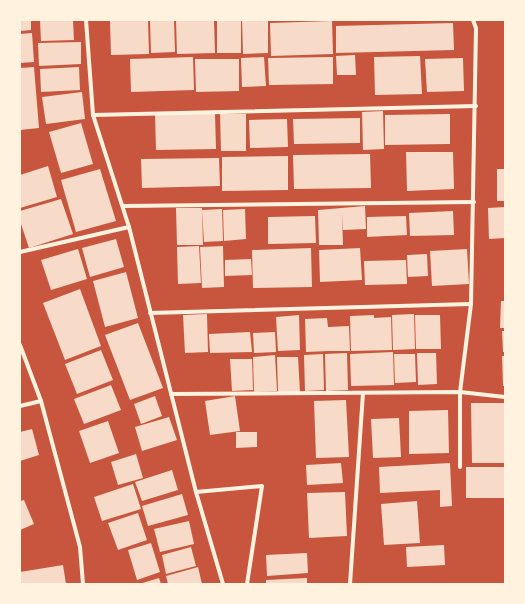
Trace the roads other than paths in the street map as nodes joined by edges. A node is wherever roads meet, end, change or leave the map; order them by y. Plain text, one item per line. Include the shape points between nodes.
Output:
1 (86, 20) edge
2 (473, 20) edge
3 (476, 106) junction
4 (93, 114) junction
5 (474, 202) junction
6 (123, 206) junction
7 (129, 227) junction
8 (20, 252) edge
9 (471, 304) junction
10 (150, 313) junction
11 (20, 344) edge
12 (460, 392) junction
13 (363, 393) junction
14 (171, 394) junction
15 (505, 397) edge
16 (42, 401) junction
17 (20, 406) edge
18 (460, 467) dead end
19 (196, 492) junction
20 (83, 584) edge
21 (223, 584) edge
22 (247, 584) edge
23 (350, 584) edge

1 - 4 street
2 - 3 street via 476,28
3 - 4 street
3 - 5 street
4 - 6 street
5 - 6 street
5 - 9 street
6 - 7 street
7 - 8 street
7 - 10 street
9 - 10 street
9 - 12 street
10 - 14 street
11 - 16 street
12 - 13 street
12 - 15 street
12 - 18 street
13 - 14 street
13 - 23 street
14 - 19 street
16 - 17 street
16 - 20 street via 80,547
19 - 21 street
19 - 22 street via 262,486

